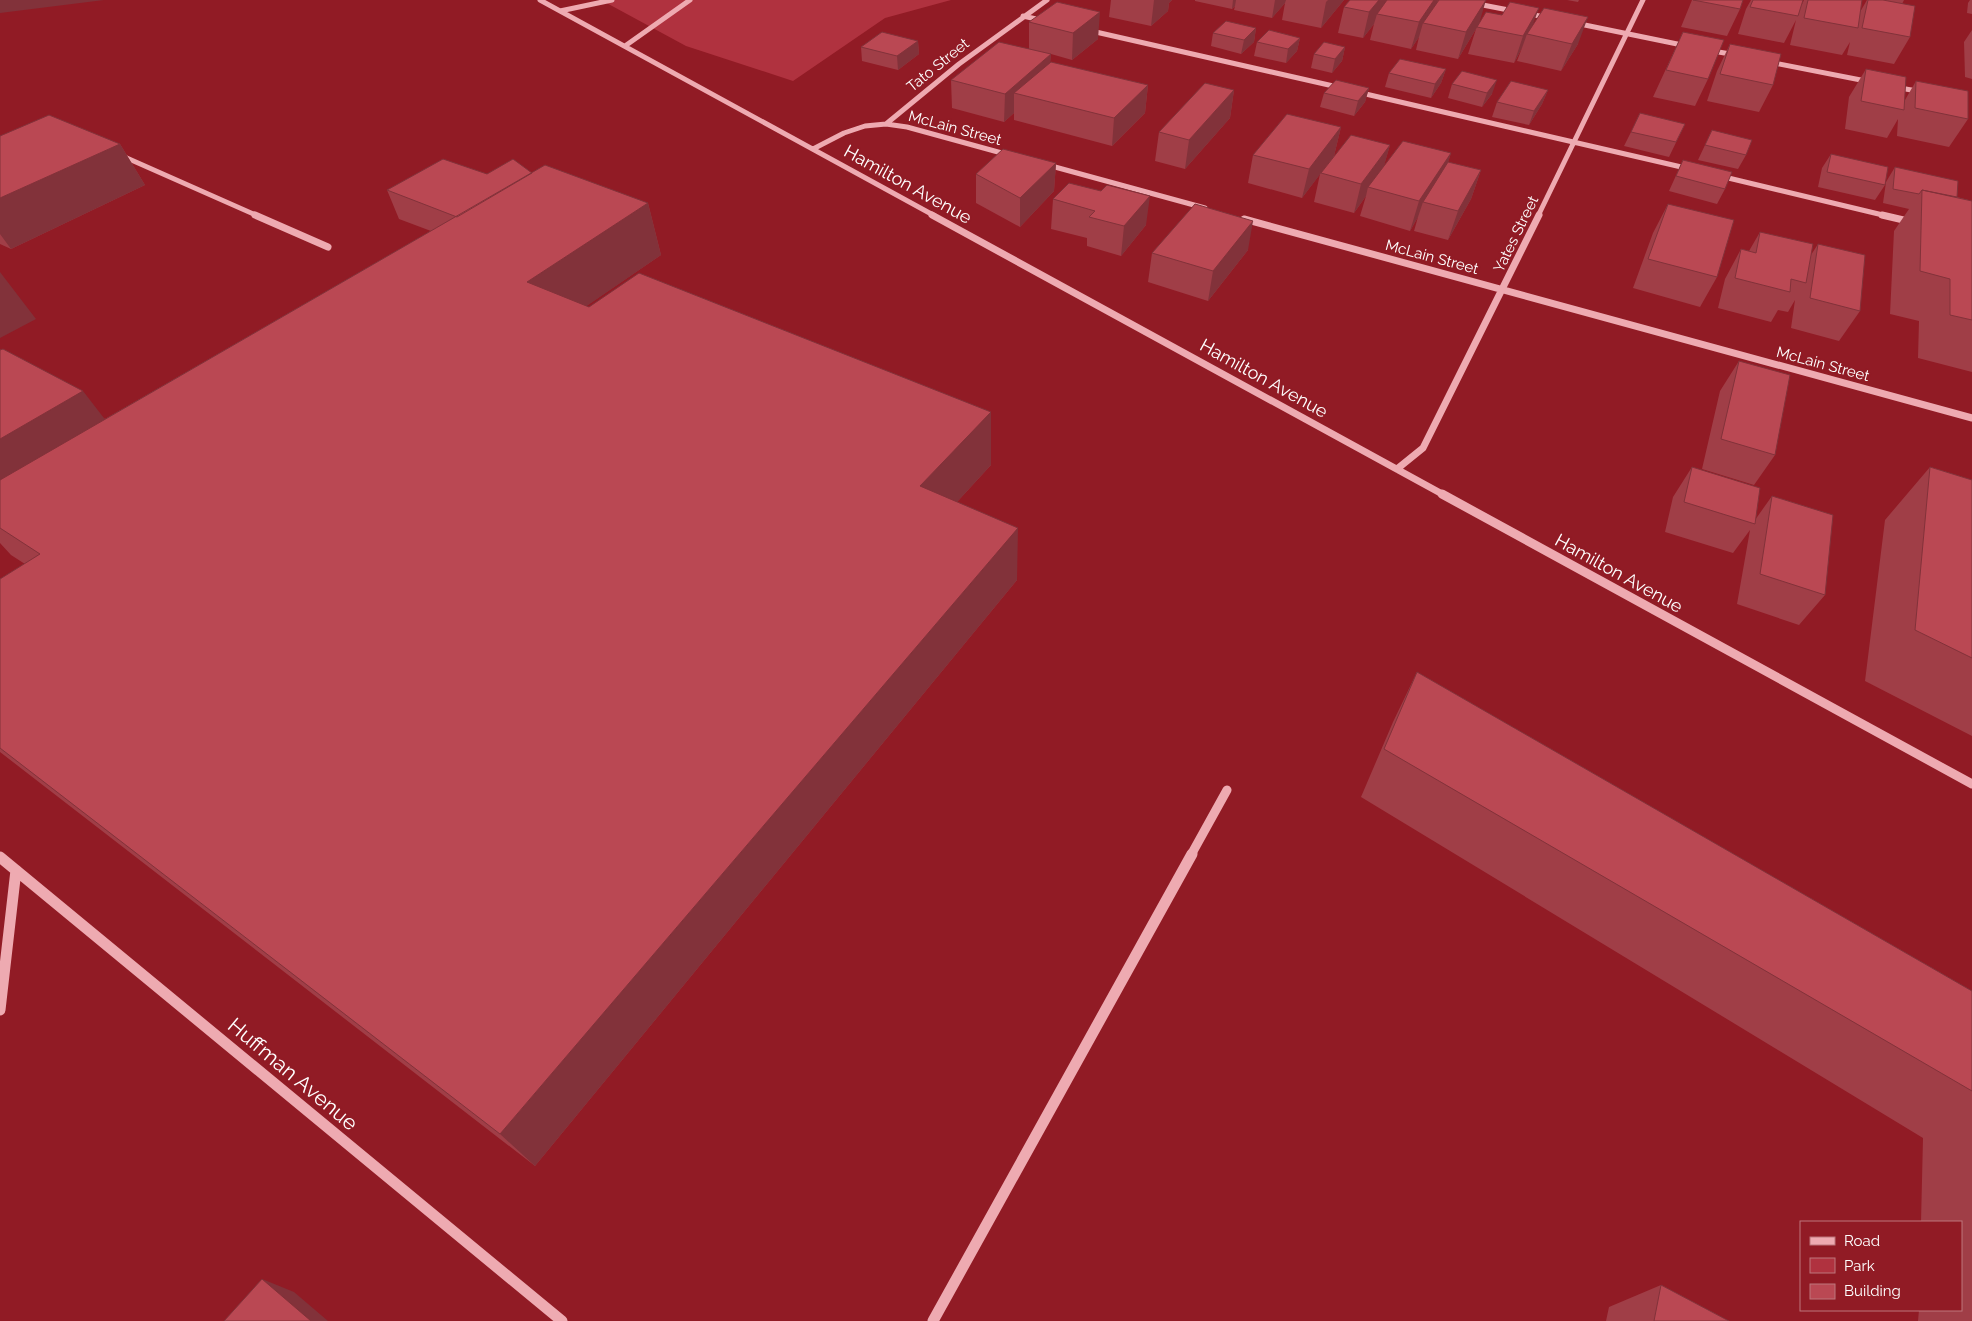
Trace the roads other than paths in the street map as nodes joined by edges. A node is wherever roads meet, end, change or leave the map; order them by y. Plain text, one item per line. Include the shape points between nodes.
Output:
1 (540, 0) edge
2 (612, 0) edge
3 (690, 0) edge
4 (1047, 0) edge
5 (1457, 0) edge
6 (1643, 0) edge
7 (560, 11) junction
8 (1023, 16) junction
9 (1560, 20) edge
10 (1052, 22) edge
11 (1570, 22) edge
12 (1081, 29) edge
13 (1626, 34) junction
14 (625, 46) junction
15 (1694, 47) edge
16 (1703, 49) edge
17 (1742, 56) edge
18 (1761, 60) edge
19 (1876, 83) edge
20 (1886, 85) edge
21 (1934, 94) edge
22 (886, 124) junction
23 (1574, 141) junction
24 (813, 149) junction
25 (114, 152) dead end
26 (1013, 156) edge
27 (1032, 161) edge
28 (1700, 171) edge
29 (1710, 173) edge
30 (1215, 211) edge
31 (1234, 216) edge
32 (1924, 224) edge
33 (328, 247) dead end
34 (1503, 289) junction
35 (1972, 418) edge
36 (1397, 469) junction
37 (1972, 784) edge
38 (1227, 790) dead end
39 (0, 857) edge
40 (16, 870) junction
41 (0, 1010) edge
42 (562, 1321) edge
43 (933, 1321) edge

1 - 7 street, Hamilton Avenue
2 - 7 street
3 - 14 street
4 - 8 street, Tato Street
5 - 9 street
6 - 13 street, Yates Street
7 - 14 street, Hamilton Avenue
8 - 10 street
8 - 22 street, Tato Street
11 - 13 street
12 - 23 street
13 - 15 street
13 - 23 street, Yates Street
14 - 24 street, Hamilton Avenue
16 - 17 street
18 - 19 street
20 - 21 street
22 - 24 street via 844,133
22 - 26 street, McLain Street
23 - 28 street
23 - 34 street, Yates Street
24 - 36 street, Hamilton Avenue
25 - 33 lane
27 - 30 street
29 - 32 street
31 - 34 street, McLain Street
34 - 35 street, McLain Street
34 - 36 street, Yates Street via 1423,448
36 - 37 street, Hamilton Avenue
38 - 43 street
39 - 40 street, Huffman Avenue
40 - 41 street
40 - 42 street, Huffman Avenue

